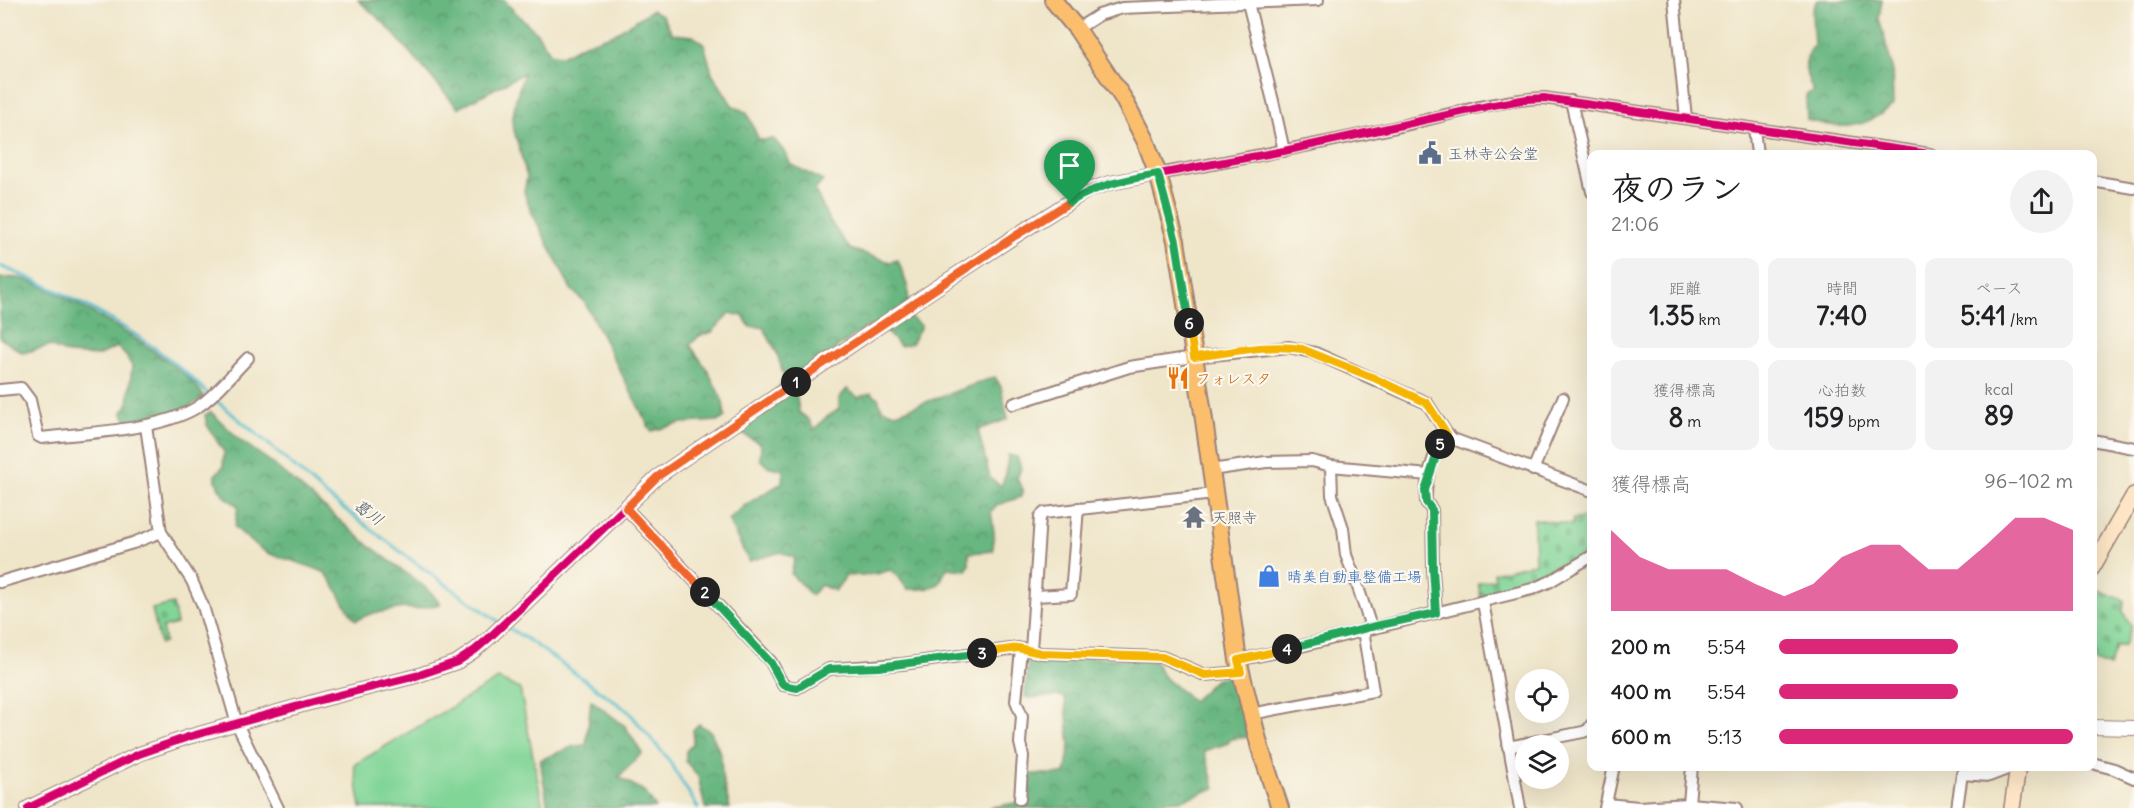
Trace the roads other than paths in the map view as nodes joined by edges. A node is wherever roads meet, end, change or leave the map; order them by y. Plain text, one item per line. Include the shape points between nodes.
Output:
1 (1053, 0) edge
2 (1317, 0) edge
3 (1674, 0) edge
4 (1248, 3) junction
5 (1122, 4) edge
6 (1077, 29) junction
7 (1571, 101) junction
8 (1686, 118) junction
9 (1754, 129) junction
10 (1757, 150) edge
11 (1902, 150) edge
12 (1284, 152) junction
13 (1587, 170) edge
14 (1158, 174) junction
15 (2097, 182) edge
16 (2134, 188) edge
17 (1194, 357) junction
18 (248, 358) dead end
19 (0, 390) edge
20 (1563, 398) dead end
21 (1013, 404) dead end
22 (146, 426) junction
23 (1447, 434) junction
24 (2097, 441) edge
25 (2134, 448) edge
26 (1331, 465) junction
27 (1211, 470) junction
28 (1533, 470) junction
29 (1429, 475) junction
30 (1587, 489) edge
31 (1214, 494) junction
32 (2134, 495) edge
33 (626, 508) junction
34 (1078, 508) junction
35 (161, 532) junction
36 (1587, 559) edge
37 (2097, 559) edge
38 (0, 582) edge
39 (1035, 596) junction
40 (1483, 602) junction
41 (1436, 613) junction
42 (1367, 628) junction
43 (1026, 649) junction
44 (1239, 666) junction
45 (1251, 714) junction
46 (237, 724) junction
47 (2097, 727) edge
48 (2134, 729) edge
49 (1587, 730) edge
50 (1508, 747) junction
51 (2097, 764) edge
52 (1613, 771) edge
53 (1692, 771) edge
54 (2003, 771) edge
55 (2016, 771) edge
56 (2134, 778) edge
57 (1020, 798) dead end
58 (1689, 804) junction
59 (1606, 806) edge
60 (27, 808) edge
61 (278, 808) edge
62 (1280, 808) edge
63 (1520, 808) edge
64 (1737, 808) edge
65 (1957, 808) edge
66 (2012, 808) edge

1 - 6 main road
2 - 4 street
3 - 8 street
4 - 5 street
4 - 12 street
5 - 6 street
6 - 14 main road via 1123,98
7 - 8 street
7 - 12 street via 1527,99
7 - 13 street
8 - 9 street
9 - 10 street
9 - 11 street
12 - 14 street
14 - 17 main road via 1176,241
14 - 33 street via 1088,190 657,477
15 - 16 street
17 - 21 street via 1117,370
17 - 23 street via 1280,347 1302,349 1427,403
17 - 27 main road
18 - 22 street via 210,397 188,412
19 - 22 street via 21,388 30,400 38,436 42,438
20 - 28 street
22 - 35 street
23 - 28 street
23 - 29 street
24 - 25 street
26 - 27 street via 1312,461 1266,462
26 - 29 street
26 - 42 street via 1332,495
27 - 31 main road
28 - 30 street
29 - 41 street via 1425,490 1426,502 1432,510
31 - 34 street
31 - 44 main road
32 - 37 main road
33 - 43 street via 771,663 783,685 797,688 829,669
33 - 46 street via 494,633 457,662
34 - 39 street via 1040,517
34 - 39 street via 1071,594
35 - 38 street
35 - 46 street via 203,606
36 - 40 street via 1549,582
39 - 43 street
40 - 41 street
40 - 50 street
41 - 42 street
42 - 44 street
42 - 45 street via 1373,691
43 - 44 street via 1041,653 1162,657 1205,675
43 - 57 street via 1016,701 1022,716
44 - 45 main road
45 - 62 main road
46 - 60 street via 140,754
46 - 61 street
47 - 48 street
49 - 50 street
50 - 63 street
51 - 56 street
52 - 59 street
53 - 58 street
54 - 65 street via 1989,776 1962,774
55 - 66 main road
58 - 59 street
58 - 64 street

